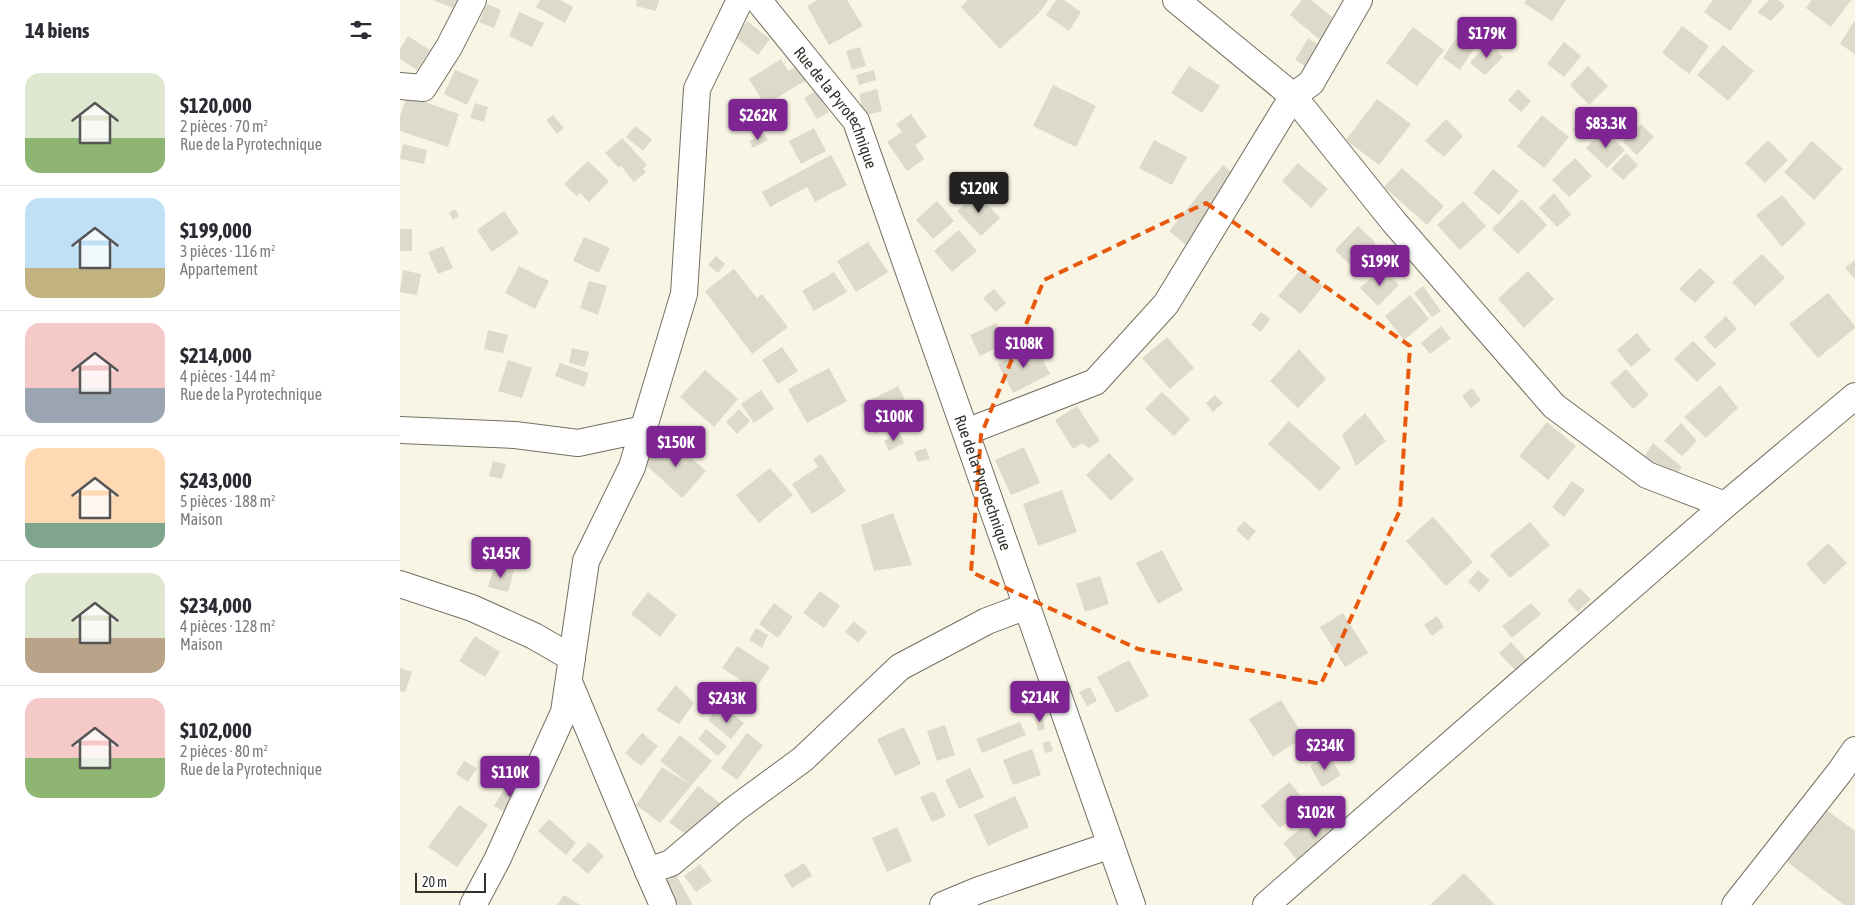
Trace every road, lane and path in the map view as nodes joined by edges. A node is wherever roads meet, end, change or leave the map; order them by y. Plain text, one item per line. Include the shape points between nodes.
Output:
1 (473, 0) edge
2 (740, 0) edge
3 (758, 0) edge
4 (1176, 0) edge
5 (1359, 0) edge
6 (400, 86) edge
7 (1293, 96) junction
8 (1855, 396) edge
9 (644, 428) junction
10 (400, 430) edge
11 (966, 432) junction
12 (1725, 505) junction
13 (400, 584) edge
14 (1027, 606) junction
15 (570, 669) junction
16 (1855, 750) edge
17 (1112, 845) junction
18 (648, 871) junction
19 (473, 905) edge
20 (663, 905) edge
21 (943, 905) edge
22 (1132, 905) edge
23 (1266, 905) edge
24 (1735, 905) edge

1 - 6 street via 423,88
2 - 9 street via 697,89 684,294
3 - 11 street, Rue de la Pyrotechnique via 856,121
4 - 7 street
5 - 7 street via 1311,83
7 - 11 street via 1166,304 1095,382
7 - 12 street via 1394,222 1554,406 1647,475
8 - 12 street
9 - 10 street via 578,443 515,435
9 - 15 street via 632,468 586,561
11 - 14 street, Rue de la Pyrotechnique
12 - 23 street
13 - 15 street via 472,608 534,636
14 - 17 street, Rue de la Pyrotechnique
14 - 18 street via 987,621 900,667 803,759 734,809 671,863
15 - 18 street
15 - 19 street via 564,712 497,860
16 - 24 street
17 - 21 street
17 - 22 street, Rue de la Pyrotechnique
18 - 20 street

